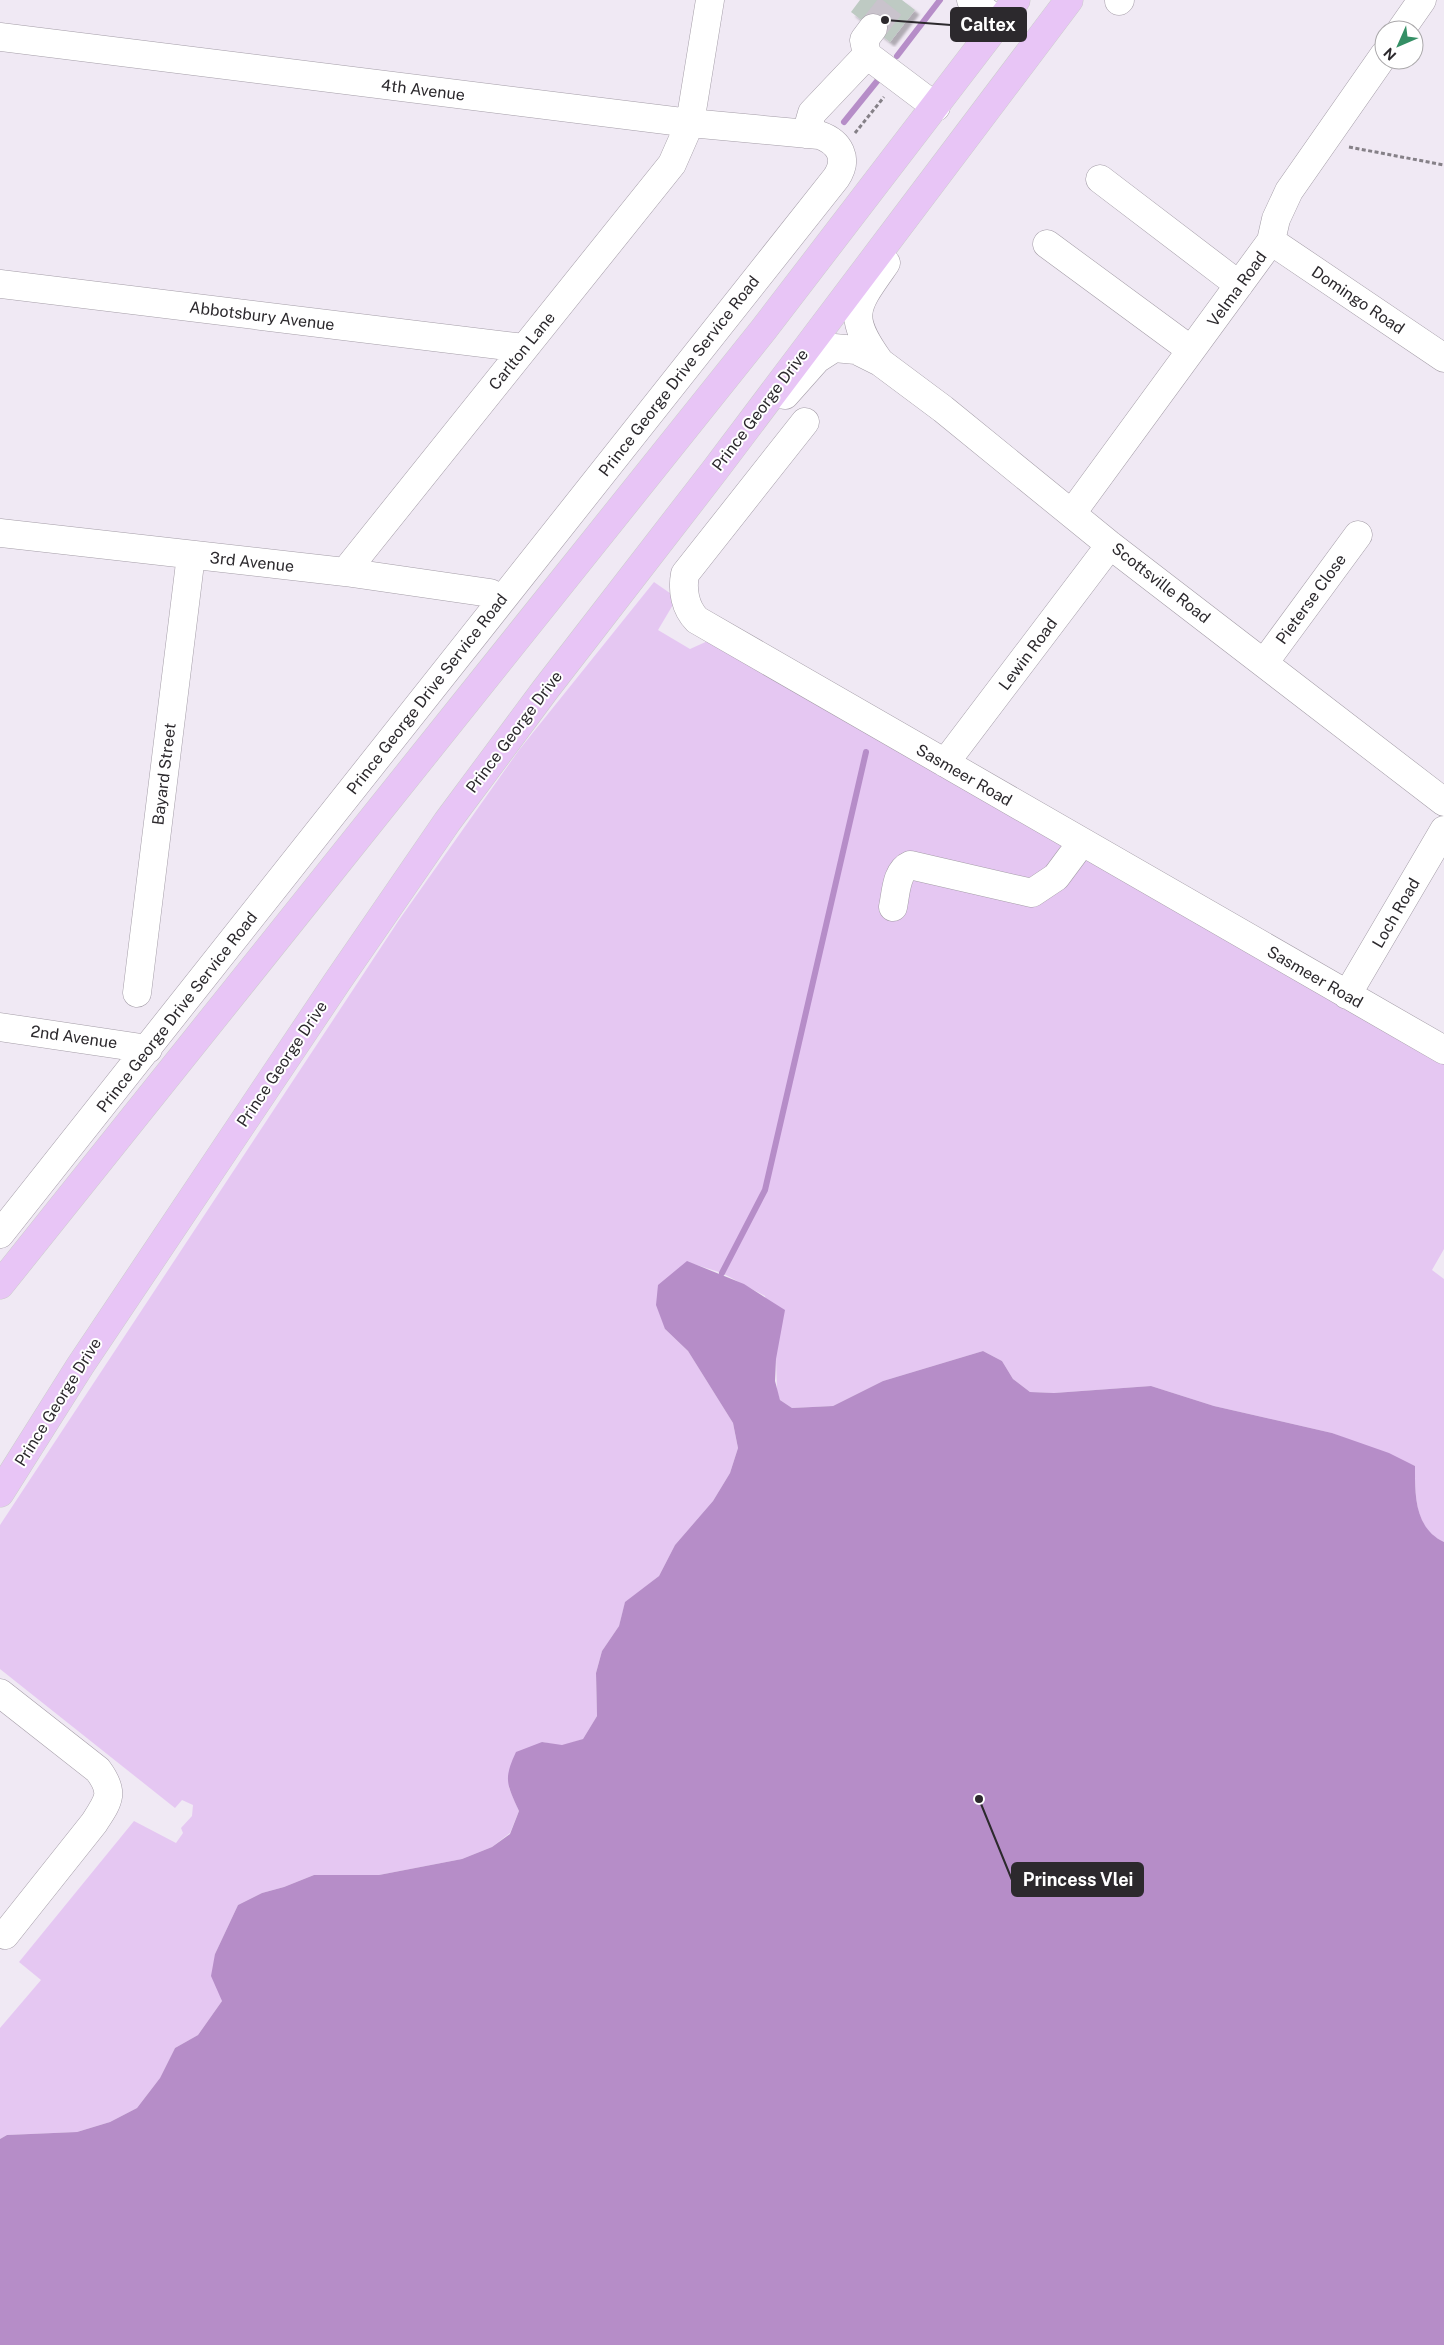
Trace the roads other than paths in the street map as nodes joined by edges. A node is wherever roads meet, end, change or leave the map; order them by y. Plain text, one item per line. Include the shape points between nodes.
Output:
1 (710, 0) edge
2 (972, 0) edge
3 (1016, 0) edge
4 (1069, 0) edge
5 (1422, 0) edge
6 (1409, 20) edge
7 (999, 22) junction
8 (873, 28) tunnel mouth
9 (0, 37) edge
10 (867, 55) junction
11 (1374, 69) edge
12 (936, 107) junction
13 (690, 123) junction
14 (806, 134) junction
15 (847, 143) joint
16 (1100, 179) dead end
17 (916, 200) junction
18 (1271, 241) junction
19 (1047, 244) dead end
20 (0, 284) edge
21 (1239, 285) junction
22 (524, 348) junction
23 (1191, 350) junction
24 (1444, 358) edge
25 (880, 362) junction
26 (806, 422) dead end
27 (715, 470) junction
28 (1072, 513) junction
29 (0, 533) edge
30 (1358, 535) dead end
31 (1110, 545) junction
32 (191, 555) junction
33 (345, 572) junction
34 (502, 599) junction
35 (1264, 663) junction
36 (945, 763) junction
37 (1444, 802) edge
38 (1444, 830) edge
39 (1082, 842) junction
40 (893, 907) dead end
41 (137, 993) dead end
42 (1347, 995) junction
43 (0, 1027) edge
44 (148, 1049) junction
45 (1444, 1050) edge
46 (0, 1234) edge
47 (0, 1285) edge
48 (0, 1493) edge
49 (0, 1693) edge
50 (5, 1934) dead end

1 - 13 street, Carlton Lane
2 - 7 street
3 - 7 main road
4 - 17 main road, Prince George Drive
5 - 6 street
7 - 12 main road
8 - 10 street via 864,40
9 - 13 street, 4th Avenue
10 - 12 street
10 - 14 street via 812,112
11 - 18 street, Velma Road via 1281,205
12 - 47 main road via 764,329
13 - 14 street, 4th Avenue
13 - 22 street, Carlton Lane via 672,164
14 - 15 street, 4th Avenue
15 - 34 street, Prince George Drive Service Road via 836,178
16 - 21 street
17 - 25 street, Scottsville Road via 892,254 866,291 859,307 858,326
17 - 27 main road, Prince George Drive
18 - 21 street, Velma Road
18 - 24 street, Domingo Road
19 - 23 street
20 - 22 street, Abbotsbury Avenue
21 - 23 street, Velma Road
22 - 33 street, Carlton Lane
23 - 28 street, Velma Road
25 - 27 street, Scottsville Road via 845,347 826,352
25 - 28 street, Scottsville Road
26 - 36 street, Sasmeer Road via 690,566 684,582 687,607 697,620
27 - 48 main road, Prince George Drive via 488,765 391,902 85,1358
28 - 31 street, Scottsville Road
29 - 32 street, 3rd Avenue
30 - 35 street, Pieterse Close
31 - 35 street, Scottsville Road
31 - 36 street, Lewin Road
32 - 33 street, 3rd Avenue
32 - 41 street, Bayard Street
33 - 34 street, 3rd Avenue via 490,593
34 - 44 street, Prince George Drive Service Road
35 - 37 street, Scottsville Road
36 - 39 street, Sasmeer Road
38 - 42 street, Loch Road
39 - 40 street via 1056,877 1032,893 910,865 899,877
39 - 42 street, Sasmeer Road
42 - 45 street, Sasmeer Road
43 - 44 street, 2nd Avenue
44 - 46 street, Prince George Drive Service Road
49 - 50 street via 98,1770 108,1783 110,1793 94,1823

